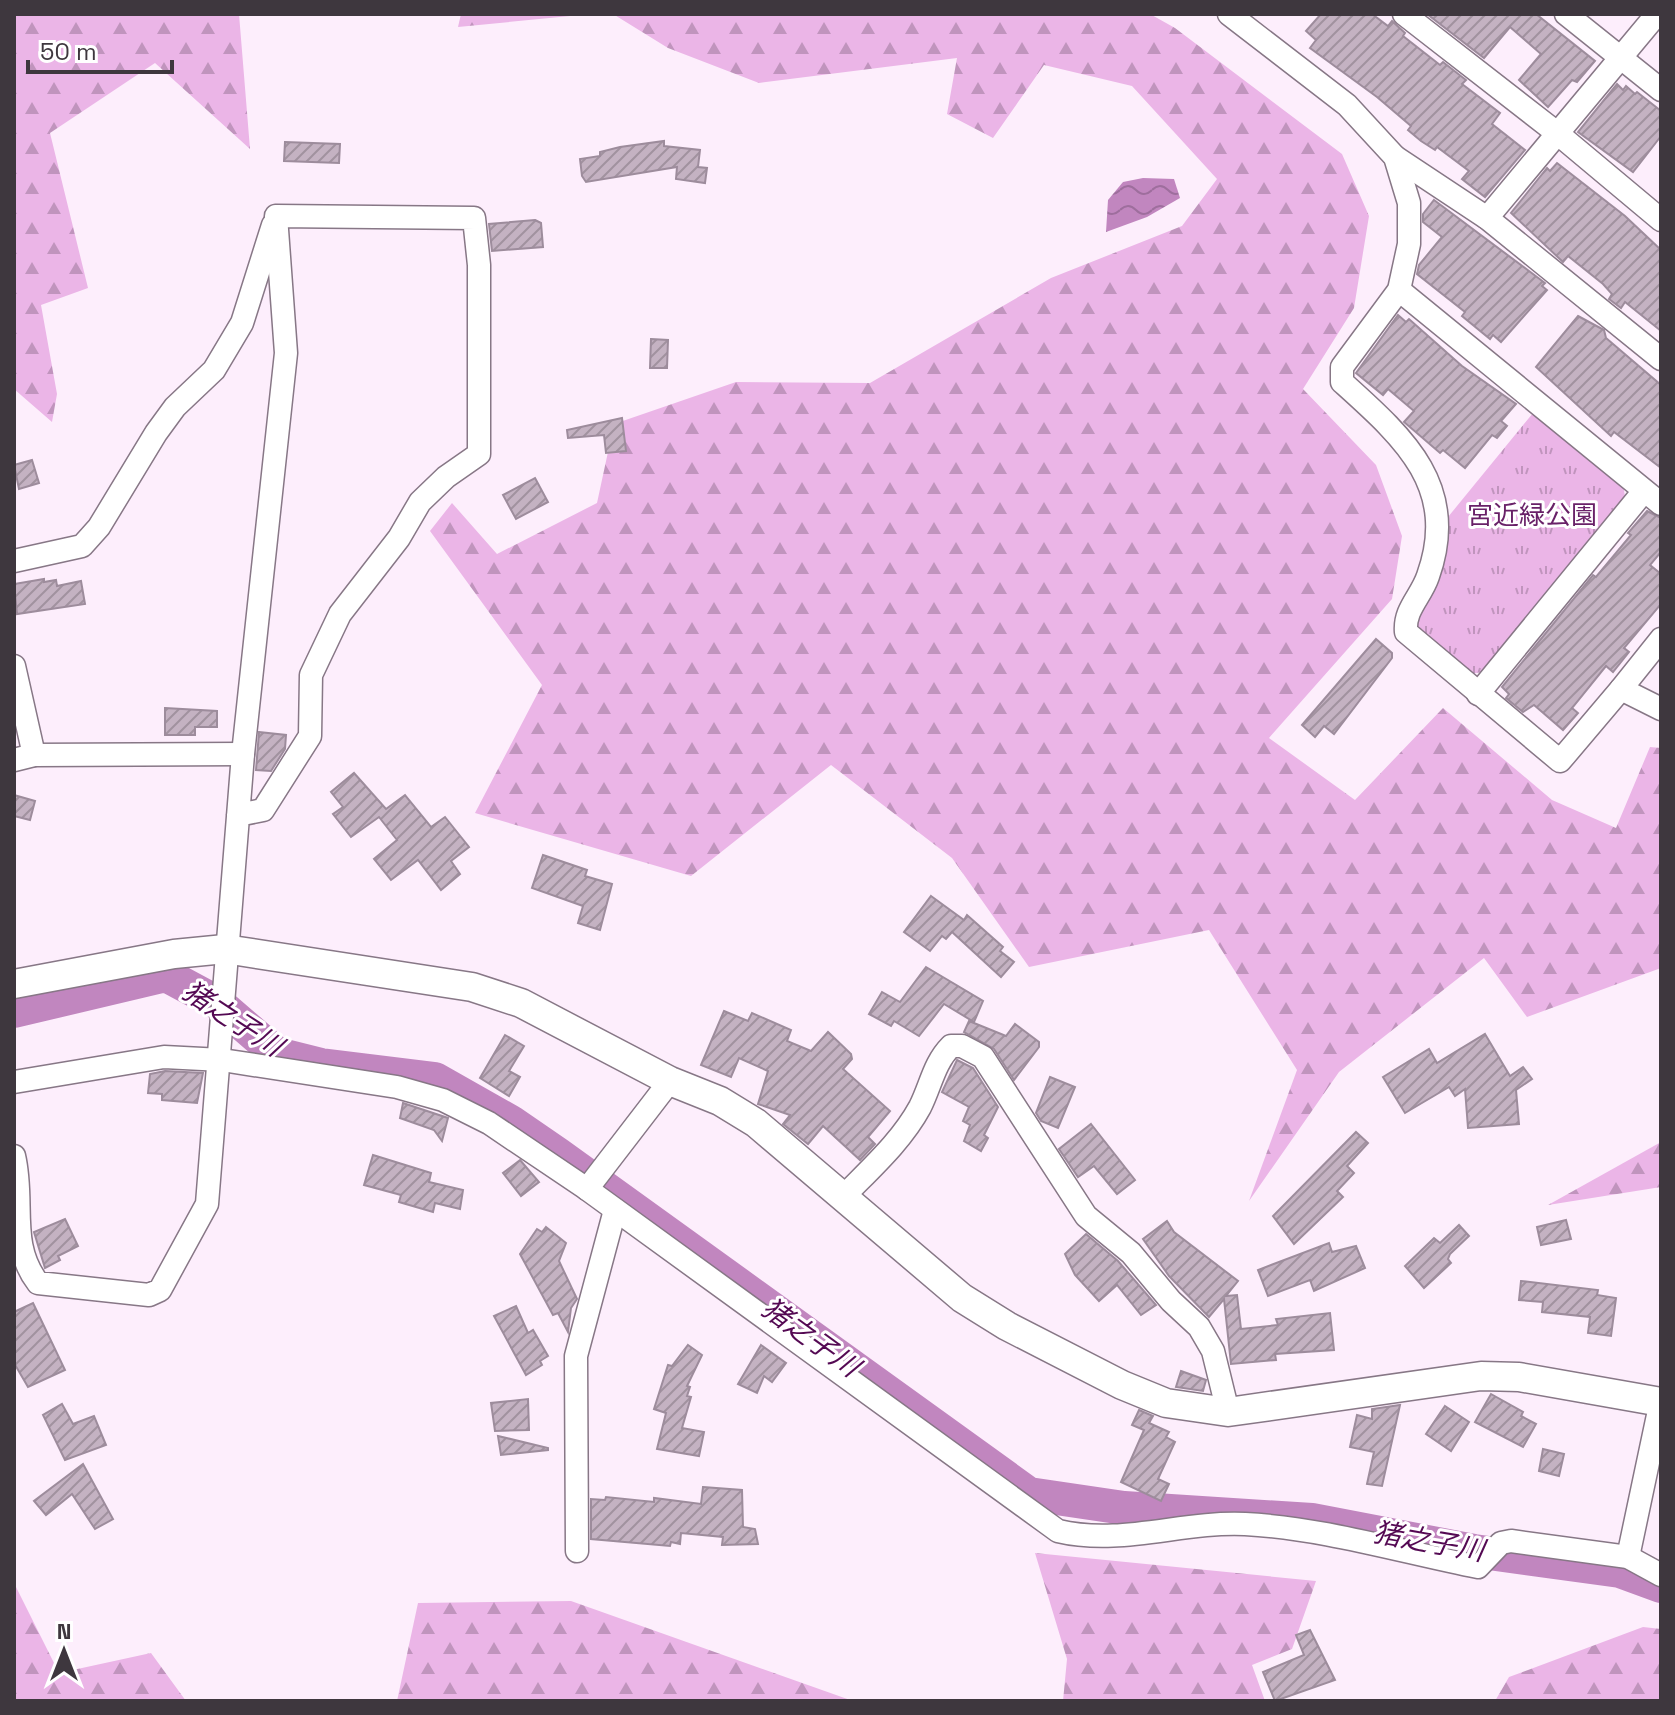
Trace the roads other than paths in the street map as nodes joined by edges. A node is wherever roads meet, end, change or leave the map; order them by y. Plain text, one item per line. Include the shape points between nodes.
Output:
1 (1229, 14) edge
2 (1404, 14) edge
3 (1566, 14) edge
4 (1657, 14) edge
5 (1621, 58) junction
6 (1661, 90) edge
7 (1557, 133) junction
8 (1395, 157) junction
9 (276, 216) junction
10 (1487, 218) junction
11 (1661, 220) edge
12 (1399, 290) junction
13 (1661, 359) edge
14 (1653, 498) edge
15 (14, 561) edge
16 (1661, 639) edge
17 (14, 666) edge
18 (1621, 689) junction
19 (1478, 694) junction
20 (1661, 709) edge
21 (243, 754) junction
22 (24, 758) edge
23 (238, 815) junction
24 (225, 949) junction
25 (14, 984) edge
26 (222, 1060) junction
27 (670, 1081) junction
28 (14, 1082) edge
29 (14, 1156) edge
30 (594, 1180) junction
31 (843, 1197) junction
32 (615, 1210) junction
33 (1661, 1402) edge
34 (1228, 1412) junction
35 (577, 1551) dead end
36 (1628, 1557) junction
37 (1661, 1575) edge

1 - 8 street via 1347,105
2 - 7 street
3 - 5 street
4 - 5 street
5 - 6 street
5 - 7 street
7 - 10 street
7 - 11 street
8 - 10 street
8 - 12 street via 1409,203 1409,244
9 - 15 street via 242,323 214,370 156,433 99,527 82,546
9 - 21 street via 286,353
9 - 23 street via 474,218 479,265 479,454 420,502 340,614 311,675 310,736 263,810
10 - 13 street
12 - 14 street
12 - 19 street via 1342,367 1342,382 1420,461 1436,499 1437,540 1428,578 1405,617 1406,632
14 - 19 street
16 - 18 street
17 - 22 street
18 - 19 street via 1560,761
18 - 20 street
21 - 22 street
21 - 23 street
23 - 24 street
24 - 25 street
24 - 26 street
24 - 27 street via 472,987 521,1003
26 - 28 street via 164,1057
26 - 29 street via 207,1204 160,1290 149,1295 38,1283 24,1265 19,1243
26 - 30 street via 397,1087 443,1100
27 - 30 street
27 - 31 street via 756,1123
30 - 32 street
31 - 34 street via 962,1298 1007,1326 1166,1403
31 - 34 street via 892,1147 920,1107 940,1057 951,1046 983,1057 1086,1216 1131,1253 1199,1327 1213,1351
32 - 35 street via 576,1356
32 - 36 street via 1058,1531 1090,1539 1242,1524 1290,1528 1478,1567 1511,1541
33 - 34 street via 1519,1377 1481,1376
33 - 36 street
36 - 37 street

